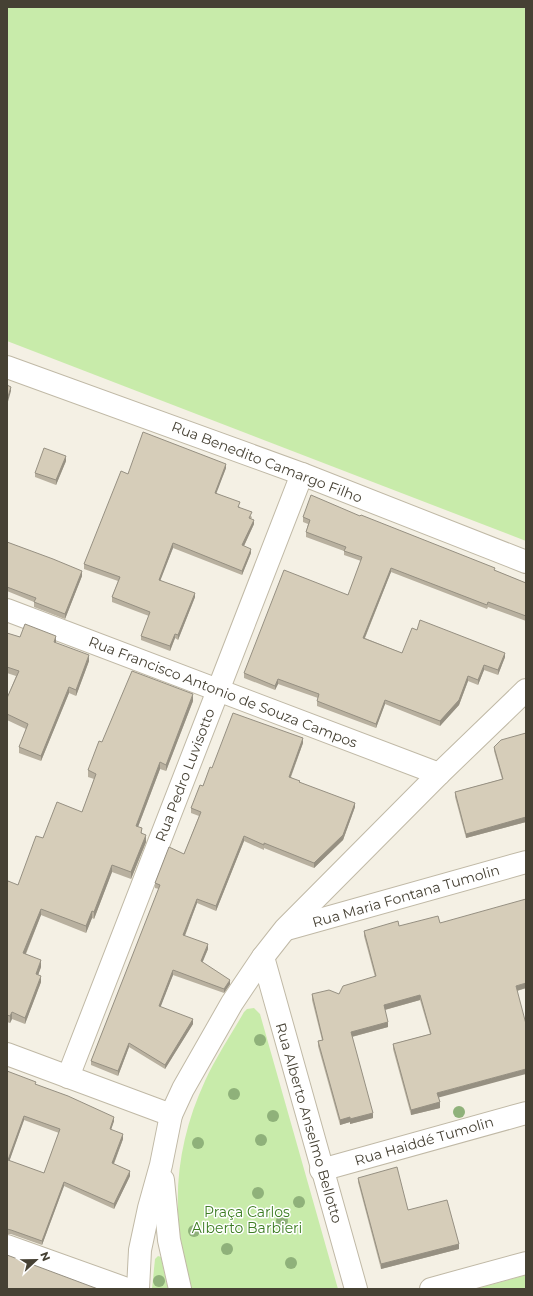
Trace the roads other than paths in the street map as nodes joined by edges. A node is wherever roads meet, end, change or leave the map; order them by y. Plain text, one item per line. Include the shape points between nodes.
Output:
1 (7, 366) edge
2 (302, 474) junction
3 (526, 562) edge
4 (7, 610) edge
5 (218, 690) junction
6 (526, 690) edge
7 (439, 774) junction
8 (526, 862) edge
9 (285, 929) junction
10 (263, 957) junction
11 (7, 1054) edge
12 (68, 1076) junction
13 (526, 1113) edge
14 (171, 1115) junction
15 (161, 1165) junction
16 (322, 1170) junction
17 (7, 1246) edge
18 (526, 1263) edge
19 (127, 1289) edge
20 (138, 1289) edge
21 (180, 1289) edge
22 (356, 1289) edge
23 (431, 1289) edge

1 - 2 street, Rua Benedito Camargo Filho
2 - 3 street, Rua Benedito Camargo Filho
2 - 5 street, Rua Pedro Luvisotto
4 - 5 street, Rua Francisco Antonio de Souza Campos
5 - 7 street, Rua Francisco Antonio de Souza Campos
5 - 12 street, Rua Pedro Luvisotto
6 - 7 street
7 - 9 street
8 - 9 street, Rua Maria Fontana Tumolin
9 - 10 street
10 - 14 street via 232,1003
10 - 16 street, Rua Alberto Anselmo Bellotto
11 - 12 street
12 - 14 street
13 - 16 street, Rua Haiddé Tumolin
14 - 15 street
15 - 20 street via 140,1250
15 - 21 street via 169,1240
16 - 22 street, Rua Alberto Anselmo Bellotto
17 - 19 street
18 - 23 street

